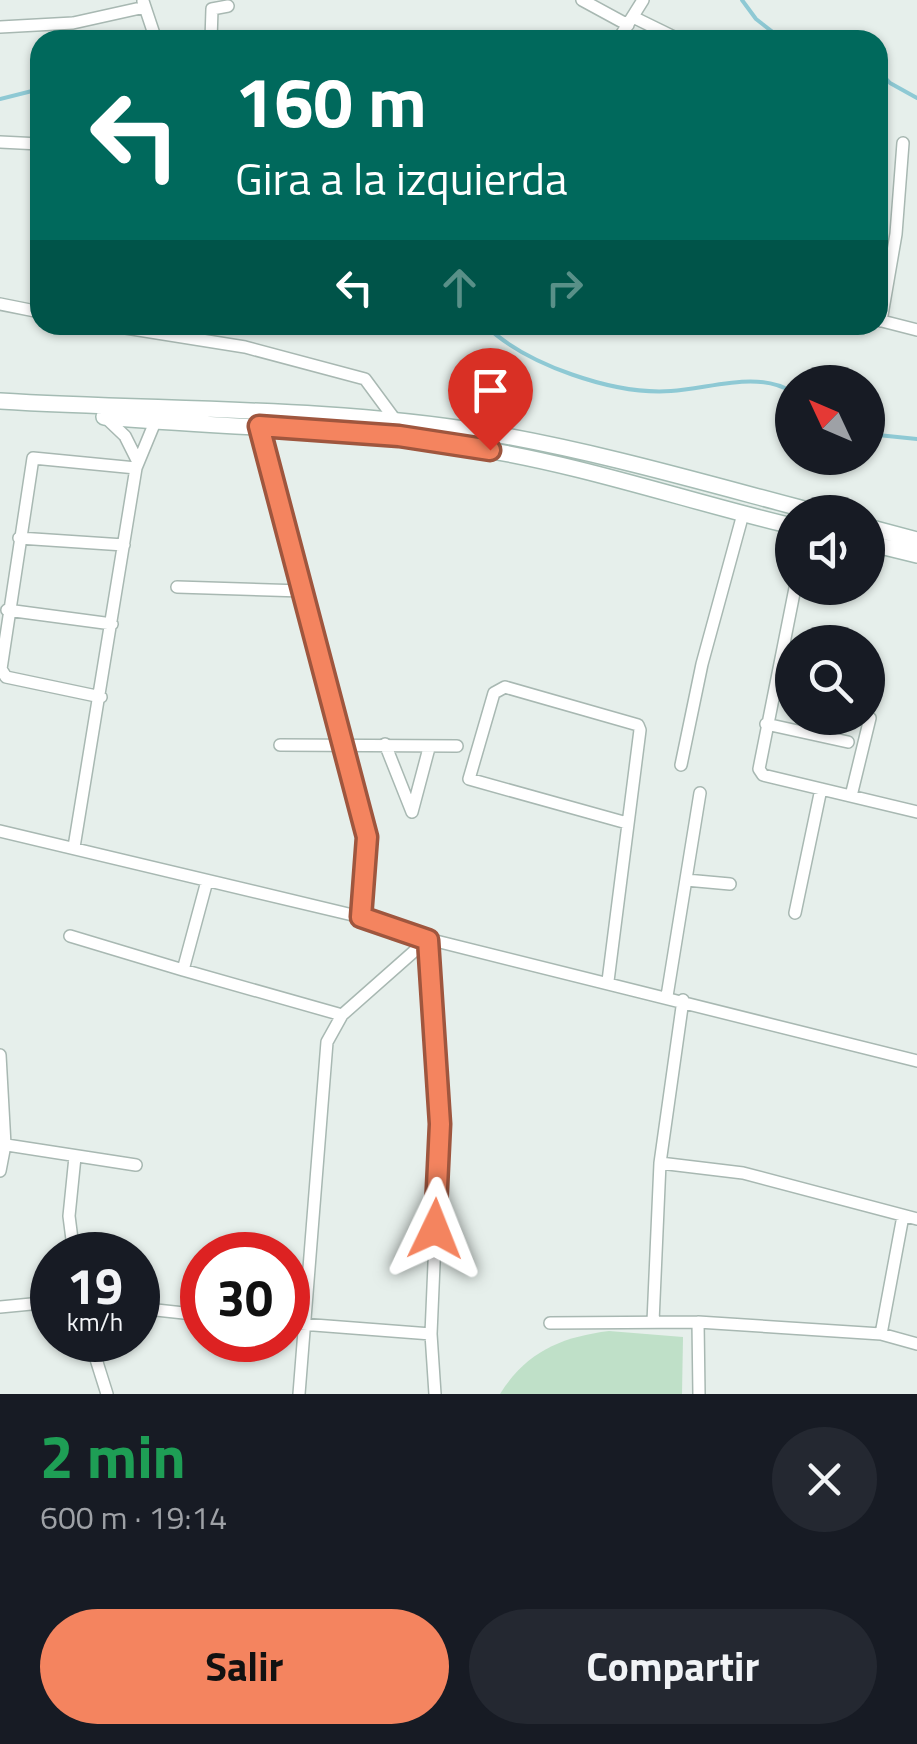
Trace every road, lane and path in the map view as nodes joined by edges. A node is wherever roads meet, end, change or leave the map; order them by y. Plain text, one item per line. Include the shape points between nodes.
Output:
1 (582, 0) edge
2 (643, 0) edge
3 (144, 3) edge
4 (228, 6) dead end
5 (630, 21) junction
6 (0, 28) edge
7 (153, 30) edge
8 (212, 30) edge
9 (624, 30) edge
10 (654, 30) edge
11 (0, 142) edge
12 (904, 143) dead end
13 (30, 144) edge
14 (888, 275) edge
15 (0, 304) edge
16 (30, 310) edge
17 (888, 323) edge
18 (917, 330) edge
19 (188, 335) edge
20 (0, 401) edge
21 (0, 411) edge
22 (105, 417) junction
23 (258, 419) junction
24 (396, 421) junction
25 (156, 422) junction
26 (136, 464) junction
27 (775, 502) edge
28 (743, 514) junction
29 (775, 522) edge
30 (885, 531) edge
31 (19, 538) junction
32 (917, 540) edge
33 (124, 545) junction
34 (885, 547) edge
35 (917, 555) edge
36 (176, 587) dead end
37 (302, 591) junction
38 (791, 605) edge
39 (7, 610) junction
40 (112, 624) junction
41 (101, 697) junction
42 (766, 724) junction
43 (866, 735) edge
44 (848, 742) dead end
45 (386, 744) junction
46 (280, 745) dead end
47 (344, 745) junction
48 (458, 746) dead end
49 (429, 748) junction
50 (681, 765) dead end
51 (821, 789) junction
52 (700, 792) dead end
53 (850, 796) junction
54 (917, 812) edge
55 (627, 822) junction
56 (0, 832) edge
57 (74, 847) junction
58 (686, 880) junction
59 (207, 881) junction
60 (730, 884) dead end
61 (795, 912) dead end
62 (361, 917) junction
63 (70, 936) dead end
64 (428, 940) junction
65 (183, 970) junction
66 (608, 980) junction
67 (667, 996) junction
68 (682, 1000) junction
69 (342, 1015) junction
70 (0, 1055) edge
71 (917, 1061) edge
72 (3, 1144) edge
73 (76, 1157) junction
74 (660, 1163) junction
75 (136, 1165) dead end
76 (0, 1171) edge
77 (910, 1218) edge
78 (71, 1232) edge
79 (310, 1294) edge
80 (30, 1305) edge
81 (0, 1308) edge
82 (653, 1322) junction
83 (698, 1322) junction
84 (310, 1324) edge
85 (550, 1324) dead end
86 (431, 1334) junction
87 (881, 1334) junction
88 (917, 1344) edge
89 (97, 1362) edge
90 (303, 1362) edge
91 (107, 1394) edge
92 (299, 1394) edge
93 (435, 1394) edge
94 (699, 1394) edge

1 - 5 street
2 - 5 street
3 - 6 street via 73,24
3 - 7 street
4 - 8 street via 212,9
5 - 9 street
5 - 10 street
11 - 13 street
12 - 14 street
15 - 16 street
17 - 18 street
19 - 24 street via 365,379
20 - 23 street
21 - 22 street
22 - 25 street
22 - 26 street via 125,436
23 - 24 street
23 - 25 street
23 - 28 street via 480,448
23 - 37 street
24 - 27 street via 591,452
25 - 26 street
26 - 31 street via 33,458
26 - 33 street
28 - 29 street
28 - 50 street
30 - 32 street
31 - 33 street
31 - 39 street
33 - 40 street
34 - 35 street
36 - 37 street
37 - 47 street
38 - 42 street
39 - 40 street
39 - 41 street via 1,669 6,677
40 - 41 street
41 - 57 street
42 - 44 street
42 - 51 street via 758,761 763,775
43 - 53 street
45 - 47 street
45 - 49 street
45 - 49 street via 412,812
46 - 47 street
47 - 62 street via 367,837
48 - 49 street
51 - 53 street
51 - 61 street
52 - 58 street
53 - 54 street
55 - 55 street via 469,779 498,688 635,721 640,730
55 - 66 street
56 - 57 street
57 - 59 street
58 - 60 street
58 - 67 street
59 - 62 street
59 - 65 street
62 - 64 street
63 - 65 street
64 - 66 street
64 - 69 street
64 - 86 street via 440,1124
65 - 69 street
66 - 67 street
67 - 68 street
68 - 71 street
68 - 74 street
69 - 79 street via 327,1042
70 - 72 street
72 - 73 street
72 - 76 street
73 - 75 street
73 - 78 street
74 - 77 street via 743,1173
74 - 82 street
77 - 87 street
80 - 81 street
82 - 83 street
82 - 85 street
83 - 87 street
83 - 94 street
84 - 86 street
86 - 93 street
87 - 88 street
89 - 91 street
90 - 92 street

